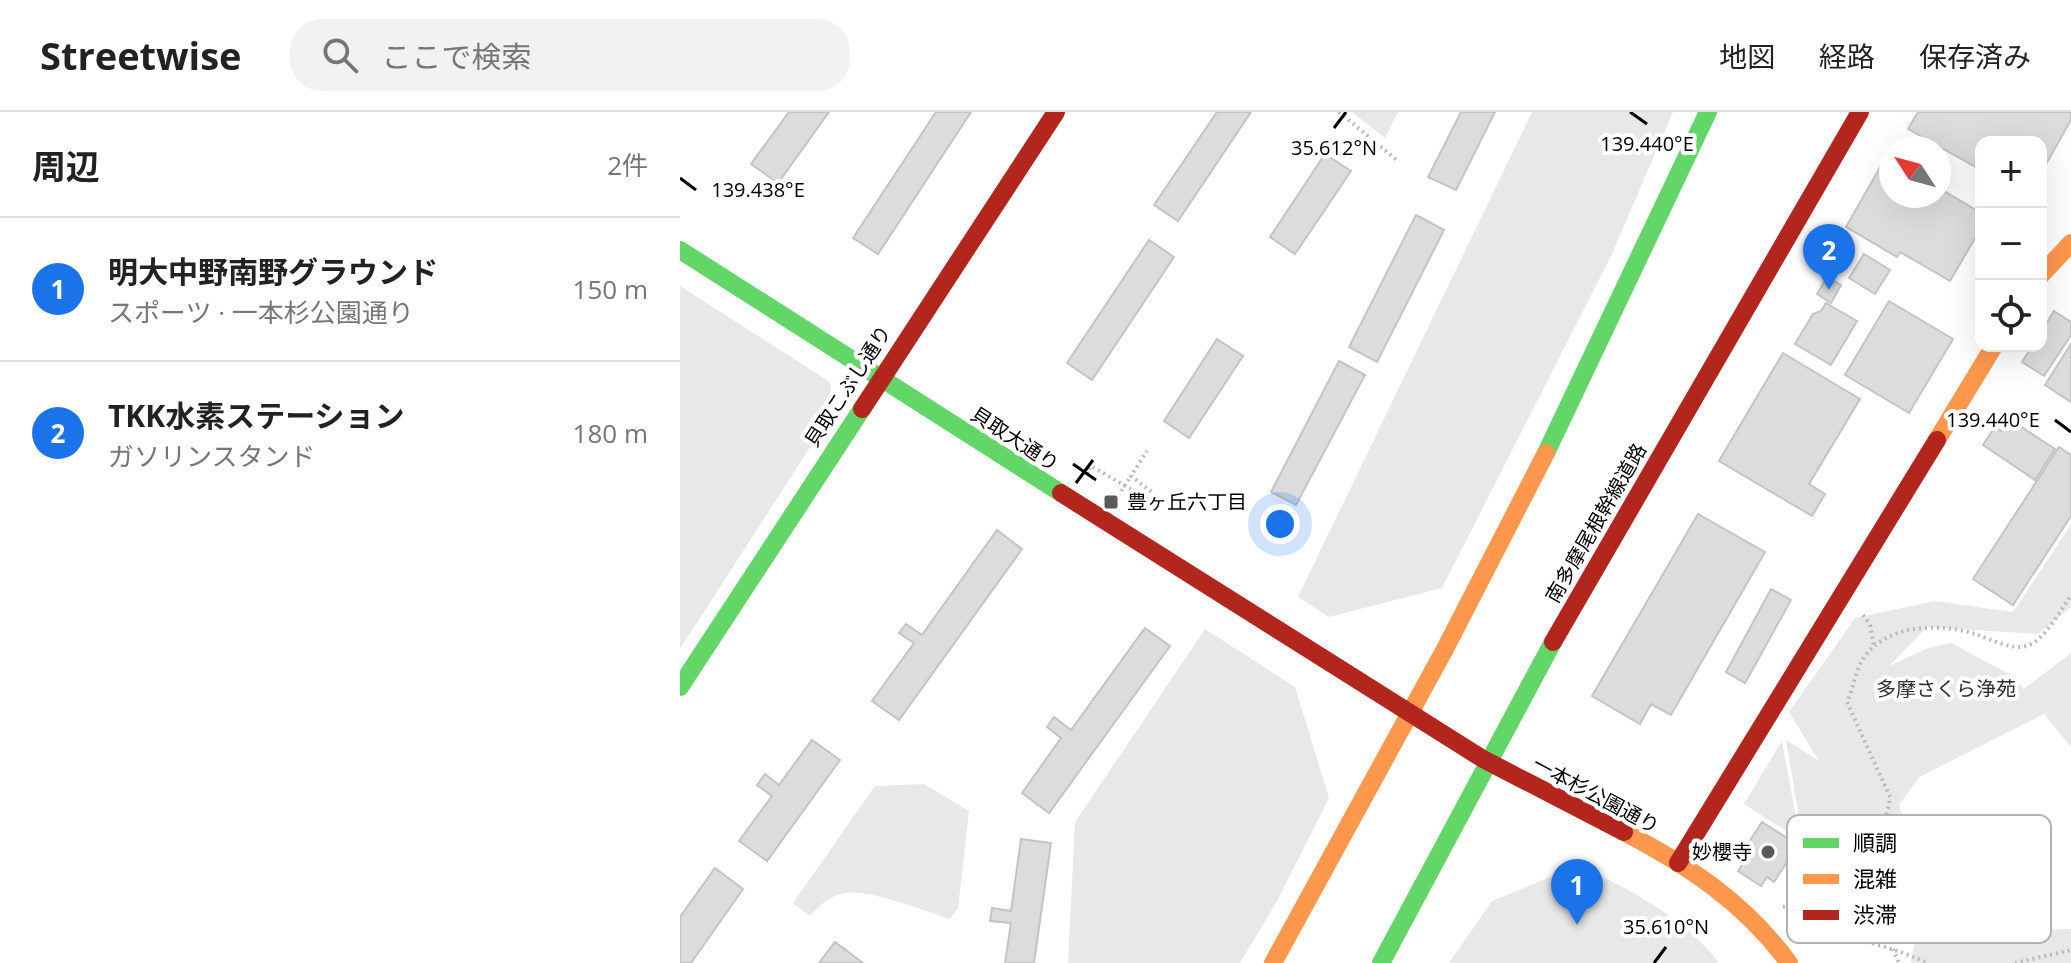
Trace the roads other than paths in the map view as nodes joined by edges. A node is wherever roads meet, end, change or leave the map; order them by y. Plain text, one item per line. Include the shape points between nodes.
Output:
1 (1056, 112) edge
2 (1708, 112) edge
3 (1860, 112) edge
4 (2071, 243) edge
5 (680, 250) edge
6 (2047, 269) edge
7 (1990, 352) edge
8 (880, 377) junction
9 (680, 687) edge
10 (1410, 714) junction
11 (1488, 762) junction
12 (1678, 863) junction
13 (1786, 959) edge
14 (1273, 963) edge
15 (1381, 963) edge

1 - 8 main road, 貝取こぶし通り
2 - 10 main road via 1594,363
3 - 11 main road, 南多摩尾根幹線道路
4 - 6 main road
5 - 8 main road, 貝取大通り
7 - 12 main road
8 - 9 main road, 貝取こぶし通り
8 - 10 main road, 貝取大通り
10 - 11 main road, 貝取大通り
10 - 14 main road
11 - 12 main road, 一本杉公園通り
11 - 15 main road, 南多摩尾根幹線道路
12 - 13 main road, 一本杉公園通り via 1732,898

